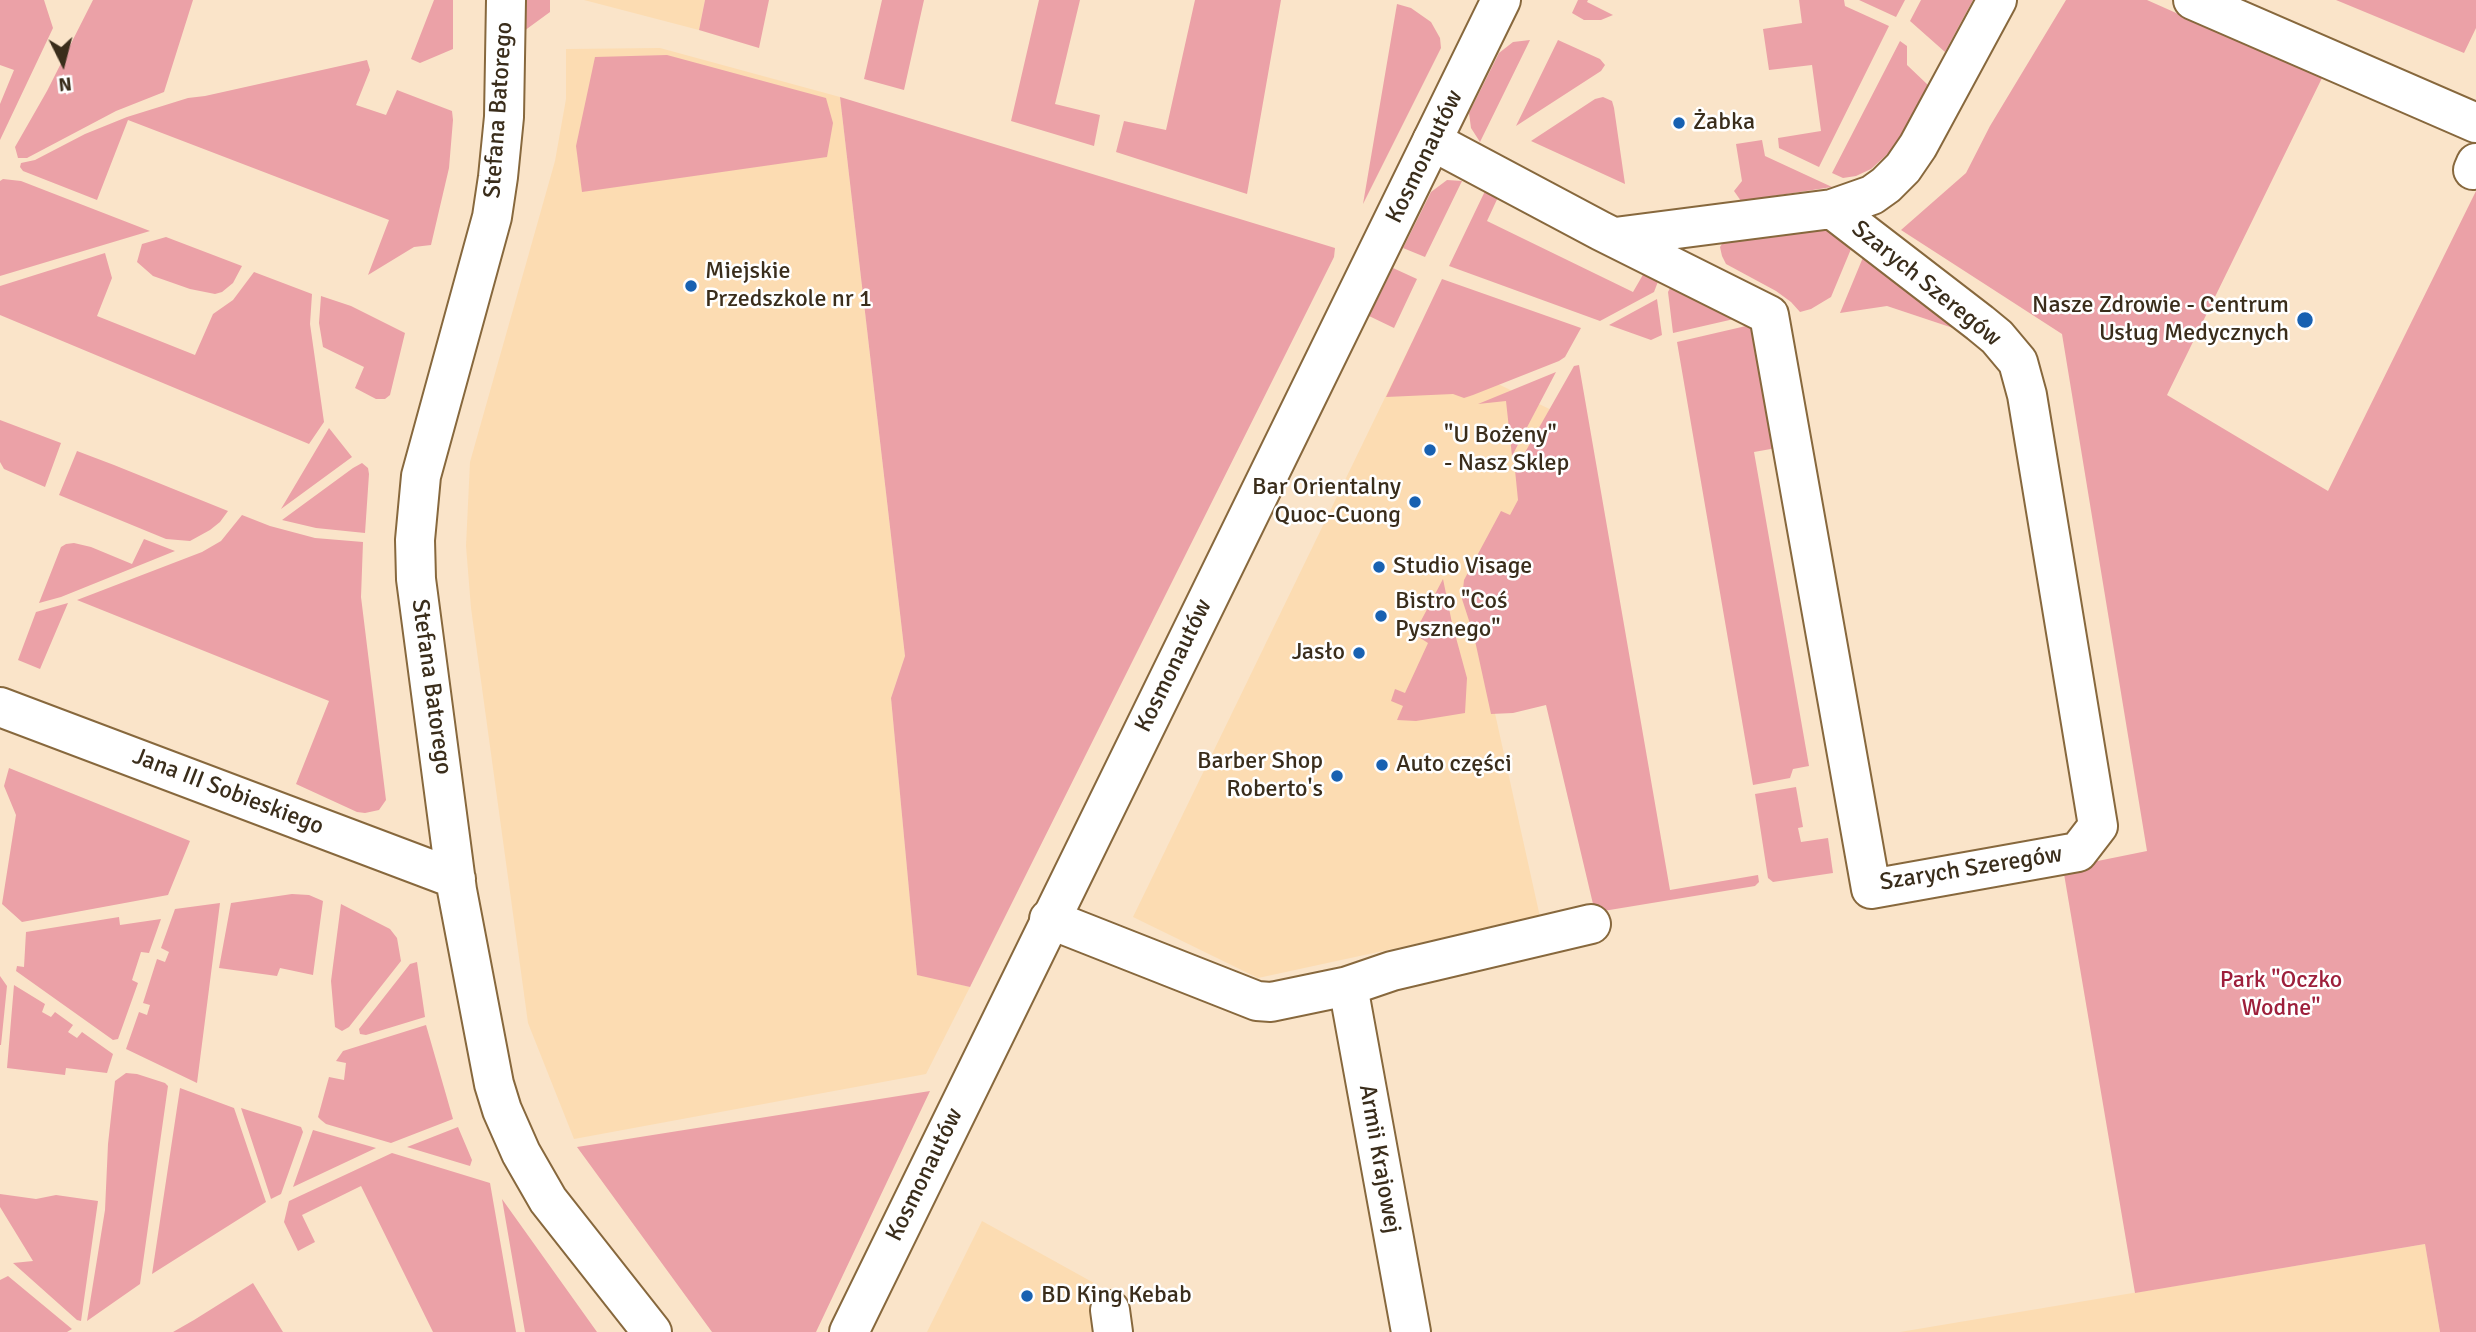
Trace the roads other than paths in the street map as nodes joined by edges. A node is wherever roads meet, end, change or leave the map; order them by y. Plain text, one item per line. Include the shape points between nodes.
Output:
1 (506, 0) edge
2 (1501, 0) edge
3 (1997, 0) edge
4 (2193, 0) edge
5 (2476, 123) edge
6 (1432, 141) junction
7 (1832, 209) junction
8 (1615, 237) junction
9 (0, 707) edge
10 (456, 879) junction
11 (1049, 919) junction
12 (1591, 924) dead end
13 (1348, 986) junction
14 (652, 1332) edge
15 (849, 1332) edge
16 (1411, 1332) edge

1 - 10 street, Stefana Batorego via 504,117 494,204 421,476 415,540 416,579
2 - 6 street, Kosmonautów
3 - 7 street, Szarych Szeregów via 1903,168 1872,194
4 - 5 street
6 - 8 street, Szarych Szeregów
6 - 11 street, Kosmonautów
7 - 8 street, Szarych Szeregów
7 - 8 street, Szarych Szeregów via 1980,323 2018,362 2098,826 2078,852 1871,889 1769,315
9 - 10 street, Jana III Sobieskiego
10 - 14 street, Stefana Batorego via 502,1110 548,1200
11 - 13 street via 1257,1001
11 - 15 street, Kosmonautów
12 - 13 street via 1392,971
13 - 16 street, Armii Krajowej

